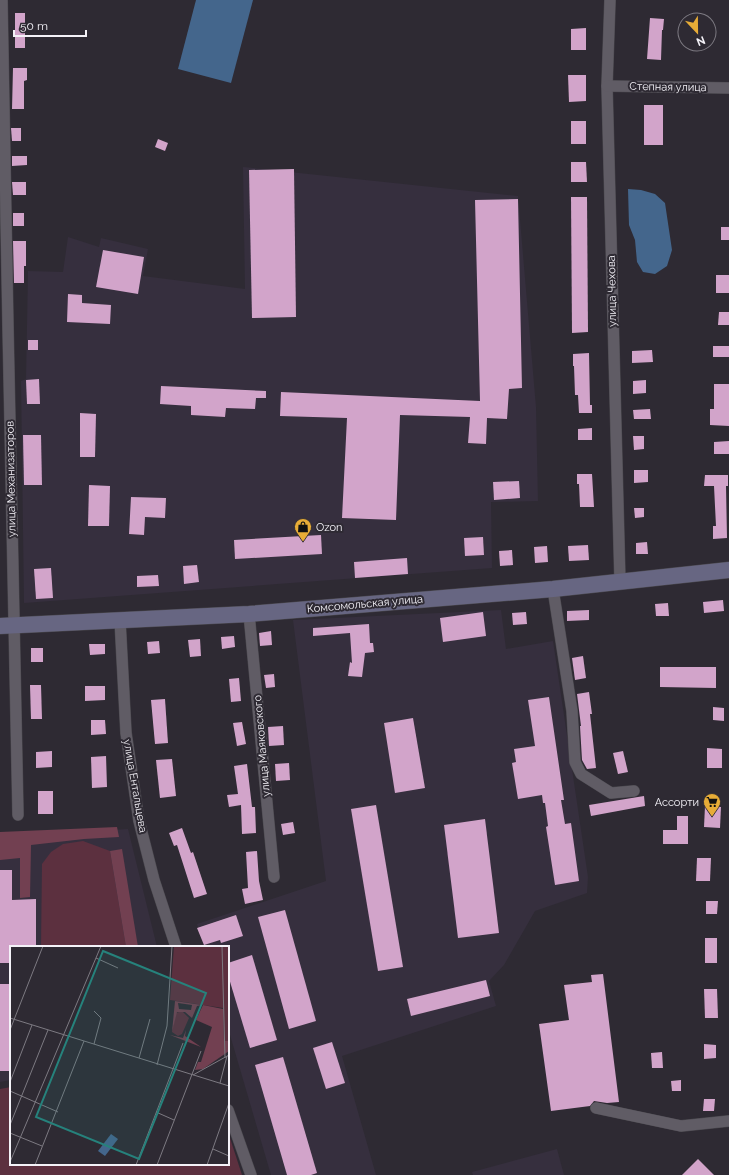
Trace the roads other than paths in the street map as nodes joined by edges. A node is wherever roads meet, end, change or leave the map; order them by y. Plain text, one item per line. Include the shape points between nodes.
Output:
1 (2, 0) edge
2 (610, 0) edge
3 (607, 86) junction
4 (729, 88) edge
5 (4, 327) edge
6 (729, 570) edge
7 (620, 582) junction
8 (553, 589) junction
9 (250, 614) junction
10 (120, 620) junction
11 (7, 625) edge
12 (634, 792) dead end
13 (18, 815) dead end
14 (274, 877) dead end
15 (176, 946) edge
16 (596, 1108) dead end
17 (229, 1113) edge
18 (729, 1121) edge
19 (251, 1175) edge

1 - 5 street, улица Механизаторов
2 - 3 street, улица Чехова
3 - 4 street, Степная улица
3 - 7 street, улица Чехова
5 - 11 street, улица Механизаторов
6 - 7 street, Комсомольская улица
7 - 8 street, Комсомольская улица
8 - 9 street, Комсомольская улица
8 - 12 street via 572,711 575,762 581,774 611,793
9 - 10 street, Комсомольская улица
9 - 14 street, улица Маяковского
10 - 11 street, Комсомольская улица
10 - 15 street, улица Ентальцева via 126,733 139,821 154,880
11 - 13 street, улица Механизаторов
16 - 18 street via 681,1126
17 - 19 street

